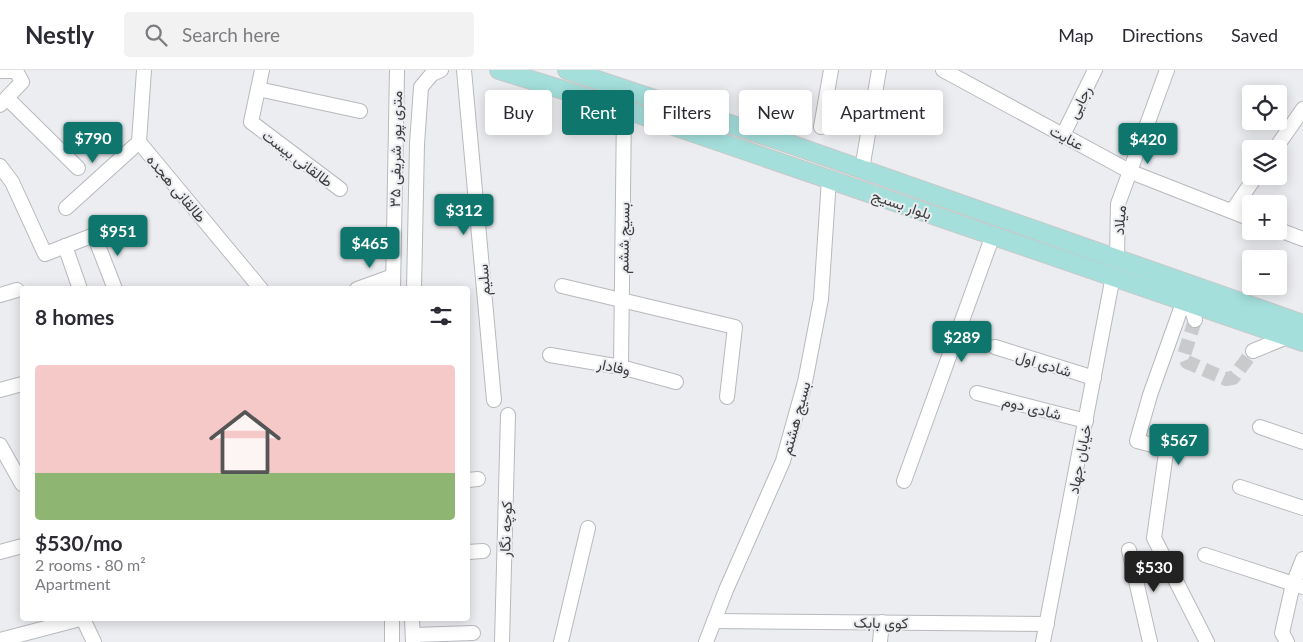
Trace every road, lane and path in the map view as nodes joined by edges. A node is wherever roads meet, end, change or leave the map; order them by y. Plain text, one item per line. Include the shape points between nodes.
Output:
1 (144, 70) edge
2 (262, 70) edge
3 (397, 70) edge
4 (441, 70) edge
5 (464, 70) edge
6 (499, 70) edge
7 (567, 70) edge
8 (831, 70) edge
9 (878, 70) edge
10 (943, 70) edge
11 (1095, 70) edge
12 (1167, 70) edge
13 (0, 71) edge
14 (258, 89) junction
15 (563, 90) edge
16 (4, 102) edge
17 (1303, 108) edge
18 (360, 111) dead end
19 (396, 111) junction
20 (419, 112) junction
21 (634, 112) edge
22 (821, 127) dead end
23 (624, 135) edge
24 (1063, 135) junction
25 (1281, 140) edge
26 (139, 142) junction
27 (0, 166) edge
28 (78, 168) dead end
29 (862, 170) junction
30 (1131, 172) junction
31 (829, 179) junction
32 (1250, 185) edge
33 (340, 189) dead end
34 (66, 208) dead end
35 (1232, 211) junction
36 (1242, 215) edge
37 (1287, 233) edge
38 (993, 235) junction
39 (1303, 239) edge
40 (65, 246) junction
41 (1116, 258) junction
42 (1113, 276) junction
43 (393, 282) edge
44 (79, 286) edge
45 (114, 286) edge
46 (259, 286) edge
47 (372, 286) edge
48 (414, 286) edge
49 (562, 286) dead end
50 (17, 290) dead end
51 (0, 295) edge
52 (622, 301) junction
53 (1194, 303) junction
54 (1303, 324) edge
55 (1295, 340) edge
56 (995, 347) dead end
57 (1252, 351) tunnel mouth
58 (550, 355) dead end
59 (621, 367) junction
60 (1094, 378) junction
61 (676, 382) dead end
62 (20, 385) edge
63 (0, 390) edge
64 (977, 393) dead end
65 (727, 396) dead end
66 (494, 400) dead end
67 (508, 415) dead end
68 (1086, 421) junction
69 (1260, 427) dead end
70 (1303, 442) edge
71 (0, 445) edge
72 (20, 470) edge
73 (904, 481) dead end
74 (1240, 487) dead end
75 (1303, 508) edge
76 (588, 528) dead end
77 (20, 547) edge
78 (1129, 550) dead end
79 (0, 552) edge
80 (470, 552) edge
81 (483, 552) dead end
82 (1205, 554) dead end
83 (1303, 559) edge
84 (1298, 585) edge
85 (73, 621) edge
86 (82, 621) edge
87 (392, 621) edge
88 (412, 621) edge
89 (714, 621) junction
90 (882, 622) junction
91 (1047, 624) junction
92 (473, 633) dead end
93 (413, 638) edge
94 (0, 640) edge
95 (94, 642) edge
96 (392, 642) edge
97 (502, 642) edge
98 (561, 642) edge
99 (706, 642) edge
100 (880, 642) edge
101 (1043, 642) edge
102 (1150, 642) edge
103 (1207, 642) edge
104 (1286, 642) edge

1 - 26 street, طالقانی هجده
2 - 14 street, طالقانی بیست
3 - 19 street, ۳۵ متری پور شریفی
4 - 20 street, ۳۵ متری پور شریفی via 432,74 421,87
5 - 66 street, سلیم
6 - 15 main road, بلوار بسیج
7 - 29 main road, بلوار بسیج
8 - 22 street
9 - 29 street
10 - 24 street, عنایت
11 - 24 street, رجایی
12 - 30 street, میلاد
13 - 16 street via 16,71 22,82
14 - 18 street
14 - 33 street, طالقانی بیست via 251,122
16 - 28 street
17 - 25 street
19 - 20 street
19 - 43 street, ۳۵ متری پور شریفی
20 - 48 street, ۳۵ متری پور شریفی
21 - 31 main road, بلوار بسیج
23 - 52 street, بسیج ششم
24 - 30 street, عنایت
26 - 34 street
26 - 46 street, طالقانی هجده
27 - 40 street via 12,182 46,254
29 - 41 main road, بلوار بسیج
30 - 35 street, عنایت
30 - 41 street, میلاد via 1118,204
31 - 38 main road, بلوار بسیج
31 - 89 street, بسیج هشتم via 821,299 805,382 784,461
32 - 35 street
35 - 36 street, عنایت
37 - 39 street
38 - 42 main road, بلوار بسیج
38 - 73 street
40 - 44 street
40 - 45 street via 94,235
41 - 42 main road
41 - 53 main road, بلوار بسیج
42 - 53 main road, بلوار بسیج
42 - 60 street, خیابان جهاد
43 - 47 street
49 - 52 street
50 - 51 street
52 - 59 street, بسیج ششم
52 - 65 street via 735,327
53 - 54 main road, بلوار بسیج
53 - 55 main road, بلوار بسیج
53 - 103 street via 1150,395 1137,441 1160,447 1166,453 1154,538
55 - 57 street
56 - 60 street, شادی اول
58 - 59 street, وفادار
59 - 61 street, وفادار
60 - 68 street, خیابان جهاد
62 - 63 street
64 - 68 street, شادی دوم
67 - 97 street, کوچه نگار
68 - 91 street, خیابان جهاد
69 - 70 street
71 - 72 street
74 - 75 street
76 - 98 street
77 - 79 street
78 - 102 street
80 - 81 street
82 - 84 street
83 - 84 street
84 - 104 street via 1282,633
85 - 94 street
86 - 95 street
87 - 96 street
88 - 93 street
89 - 90 street, کوی بابک
89 - 99 street, بسیج هشتم
90 - 91 street, کوی بابک
90 - 100 street
91 - 101 street, خیابان جهاد
92 - 93 street

